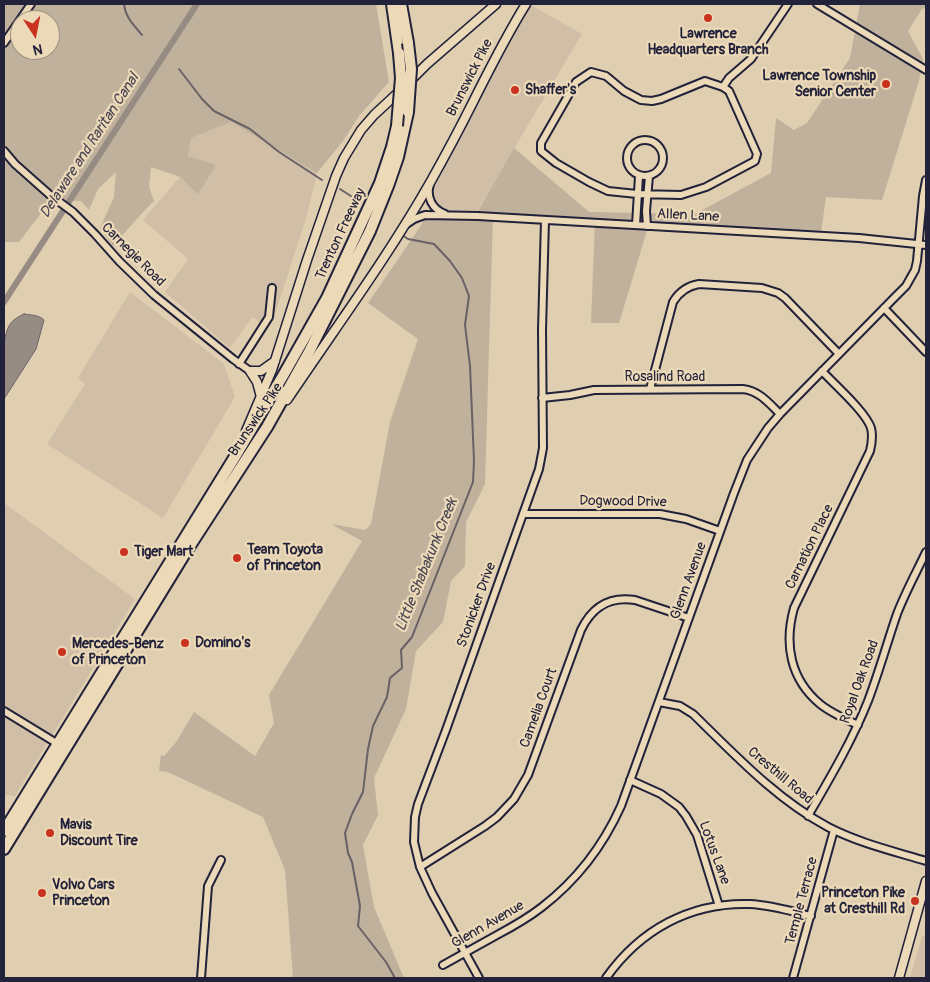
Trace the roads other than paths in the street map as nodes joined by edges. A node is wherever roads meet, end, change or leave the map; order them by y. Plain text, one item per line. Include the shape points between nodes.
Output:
1 (30, 4) edge
2 (392, 4) edge
3 (401, 4) edge
4 (496, 4) edge
5 (526, 4) edge
6 (788, 4) edge
7 (817, 4) edge
8 (4, 43) edge
9 (926, 70) edge
10 (723, 87) junction
11 (4, 151) edge
12 (639, 176) junction
13 (649, 176) junction
14 (926, 180) edge
15 (430, 182) junction
16 (637, 194) junction
17 (648, 195) junction
18 (448, 215) junction
19 (545, 220) junction
20 (636, 225) junction
21 (646, 226) junction
22 (404, 227) junction
23 (919, 244) junction
24 (926, 245) edge
25 (272, 288) dead end
26 (884, 308) junction
27 (926, 352) edge
28 (839, 354) junction
29 (275, 360) junction
30 (239, 364) junction
31 (250, 371) junction
32 (822, 371) junction
33 (650, 389) junction
34 (261, 397) junction
35 (542, 398) junction
36 (780, 414) junction
37 (267, 427) junction
38 (236, 455) junction
39 (523, 514) junction
40 (720, 531) junction
41 (926, 552) edge
42 (689, 618) junction
43 (658, 702) junction
44 (4, 711) edge
45 (858, 725) junction
46 (58, 744) junction
47 (630, 780) junction
48 (808, 816) junction
49 (834, 830) junction
50 (4, 831) edge
51 (4, 849) edge
52 (221, 860) dead end
53 (926, 861) edge
54 (420, 867) junction
55 (926, 881) edge
56 (719, 906) junction
57 (810, 916) junction
58 (465, 953) junction
59 (443, 965) dead end
60 (201, 978) edge
61 (479, 978) edge
62 (606, 978) edge
63 (793, 978) edge
64 (899, 978) edge

1 - 8 street
2 - 38 highway, Trenton Freeway, bridge via 402,78 392,146 380,183 327,298
3 - 37 highway, Trenton Freeway, bridge via 411,69 408,112 398,157 370,230
4 - 29 main road, Brunswick Pike via 374,115 352,144 336,176
5 - 15 main road, Brunswick Pike
6 - 10 street via 751,59
7 - 9 street
10 - 16 street via 705,81 652,101 641,100 606,76 591,72 576,82 541,143 541,151 556,164 608,191
10 - 17 street via 729,91 753,144 757,154 755,161 706,187 681,195
11 - 30 street, Carnegie Road via 41,188 73,212 149,290
12 - 13 street
12 - 13 street via 629,168 626,156 632,145 643,140 659,147 663,158 660,169
12 - 16 street
13 - 17 street
14 - 23 street, Glenn Avenue
15 - 18 street via 429,194 433,205
15 - 22 main road, Brunswick Pike
16 - 17 street
16 - 20 street
17 - 21 street
18 - 19 street, Allen Lane
18 - 22 street, Allen Lane via 420,216
19 - 20 street, Allen Lane
19 - 35 street, Stonicker Drive
20 - 21 street, Allen Lane
21 - 23 street, Allen Lane
22 - 37 main road, Brunswick Pike
23 - 24 street, Allen Lane
23 - 26 street, Glenn Avenue via 911,278
25 - 30 street via 269,318
26 - 27 street
26 - 28 street, Glenn Avenue
28 - 32 street, Glenn Avenue
28 - 33 street via 784,298 769,290 693,285 681,291 673,302
29 - 31 main road via 261,371
29 - 34 main road, Brunswick Pike
30 - 31 street, Carnegie Road
31 - 34 main road
32 - 36 street, Glenn Avenue
32 - 45 street, Carnation Place via 864,415 871,429 872,444 794,608 789,646 794,668 809,692 828,710
33 - 35 street, Rosalind Road via 594,390
33 - 36 street, Rosalind Road via 748,390 761,395
34 - 38 main road, Brunswick Pike
35 - 39 street, Stonicker Drive via 543,448
36 - 40 street, Glenn Avenue via 747,460
37 - 51 highway, Brunswick Pike via 184,555
38 - 46 highway, Brunswick Pike
39 - 40 street, Dogwood Drive via 660,514
39 - 54 street, Stonicker Drive via 418,804 414,842
40 - 42 street, Glenn Avenue
41 - 45 street, Royal Oak Road via 897,615
42 - 43 street, Glenn Avenue
42 - 54 street, Camelia Court via 627,599 611,601 596,609 581,630 528,775 514,799 485,826
43 - 47 street, Glenn Avenue
43 - 48 street, Cresthill Road via 687,709 766,784
44 - 46 street
45 - 48 street, Royal Oak Road
46 - 50 highway, Brunswick Pike
47 - 56 street, Lotus Lane via 661,794 686,816 697,835
47 - 58 street, Glenn Avenue via 604,840 582,871 527,918
48 - 49 street, Cresthill Road
49 - 53 street, Cresthill Road
49 - 57 street, Temple Terrace
52 - 60 street via 208,886
54 - 58 street, Stonicker Drive
55 - 64 main road
56 - 57 street via 751,904
56 - 62 street via 689,913 658,928 633,946
57 - 63 street, Temple Terrace
58 - 59 street, Glenn Avenue
58 - 61 street, Stonicker Drive

